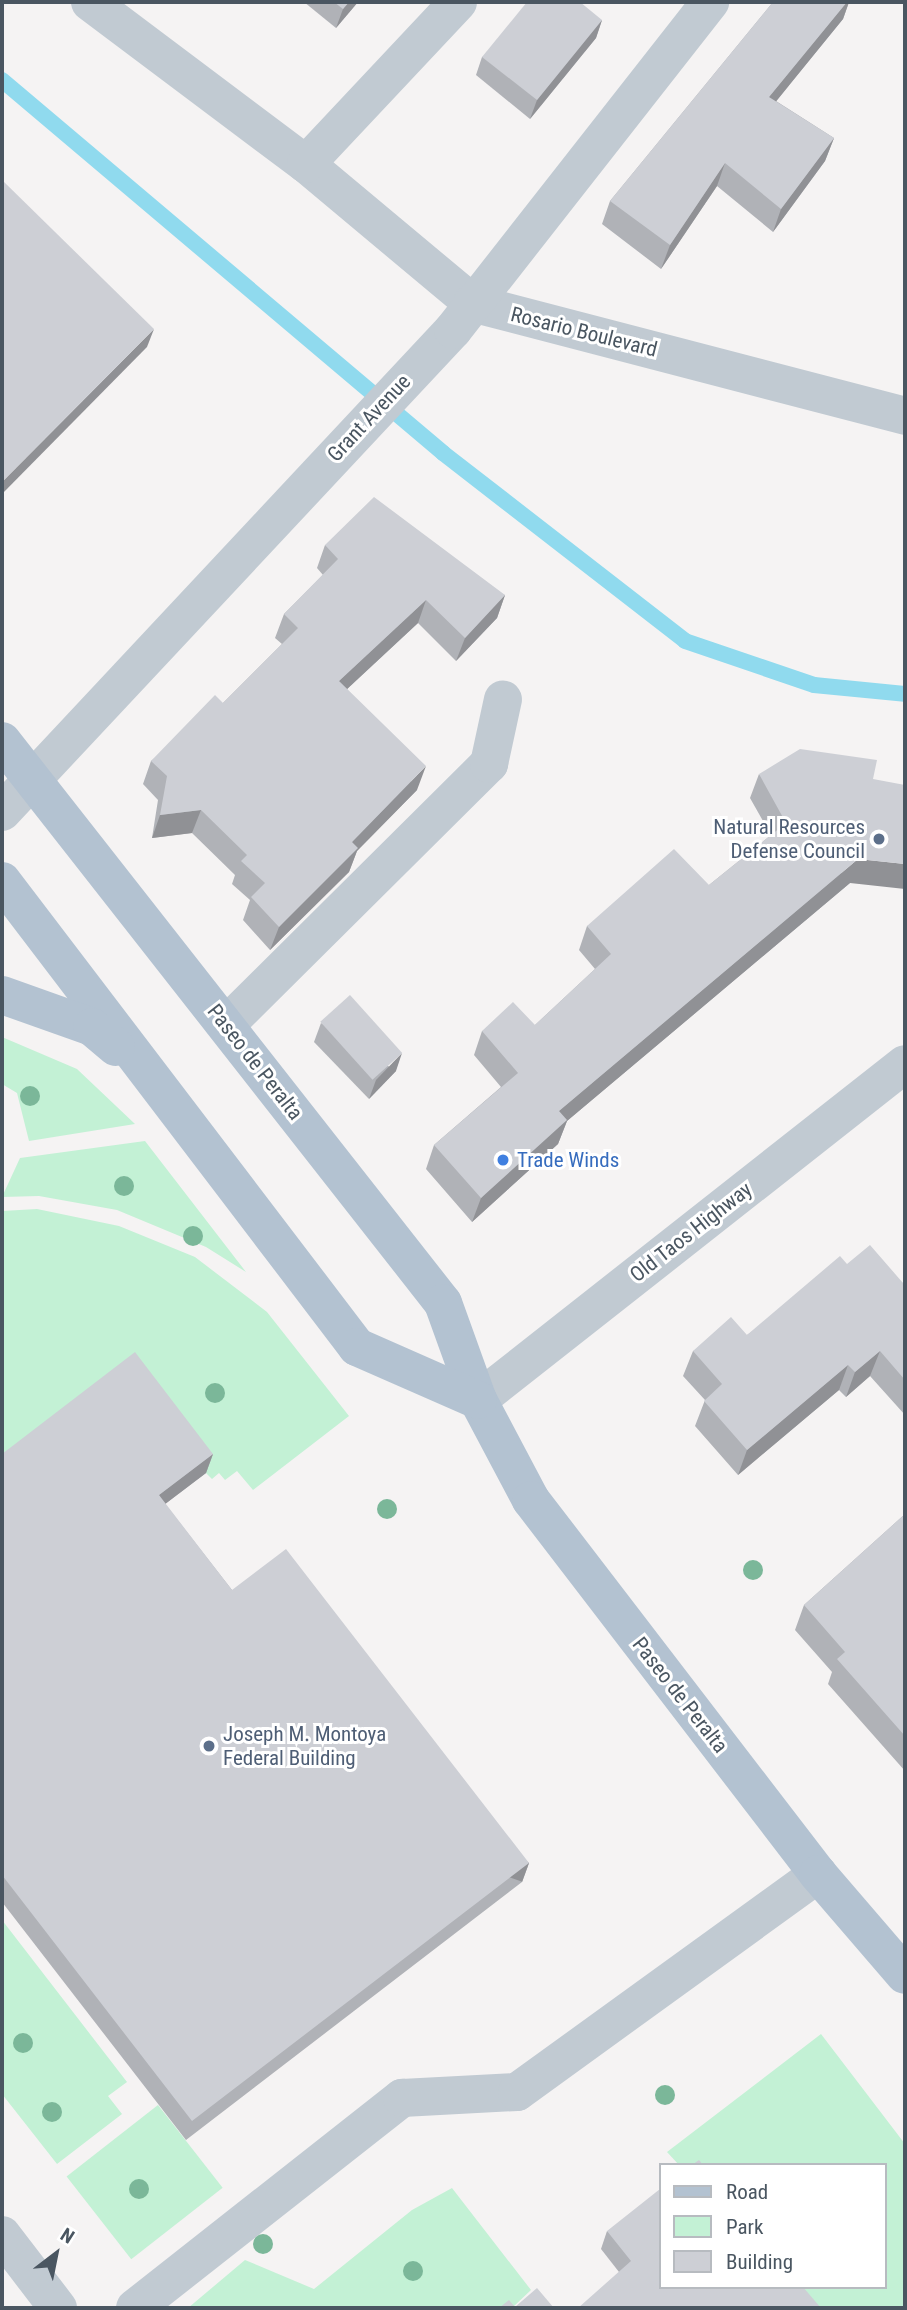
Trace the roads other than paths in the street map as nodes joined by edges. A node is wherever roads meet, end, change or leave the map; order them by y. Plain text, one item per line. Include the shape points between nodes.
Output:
1 (90, 2) edge
2 (458, 2) edge
3 (710, 2) edge
4 (306, 164) junction
5 (463, 317) junction
6 (905, 416) edge
7 (503, 699) dead end
8 (2, 741) edge
9 (29, 777) junction
10 (2, 812) edge
11 (2, 881) edge
12 (2, 995) edge
13 (226, 1024) junction
14 (905, 1064) edge
15 (149, 1073) junction
16 (478, 1400) junction
17 (818, 1874) junction
18 (905, 1975) edge
19 (2, 2235) edge
20 (58, 2308) edge
21 (135, 2308) edge

1 - 4 street, Rosario Boulevard
2 - 4 street
3 - 5 street, Grant Avenue
4 - 5 street, Rosario Boulevard
5 - 6 street, Rosario Boulevard
5 - 9 street, Grant Avenue
7 - 13 street via 489,764
8 - 9 main road, Paseo de Peralta
9 - 10 street, Grant Avenue
9 - 13 main road, Paseo de Peralta
11 - 15 main road
12 - 15 main road via 92,1027
13 - 16 main road, Paseo de Peralta via 443,1303
14 - 16 street, Old Taos Highway
15 - 16 main road via 357,1347
16 - 17 main road, Paseo de Peralta via 531,1500
17 - 18 main road, Paseo de Peralta
17 - 21 street via 517,2092 402,2098
19 - 20 street

